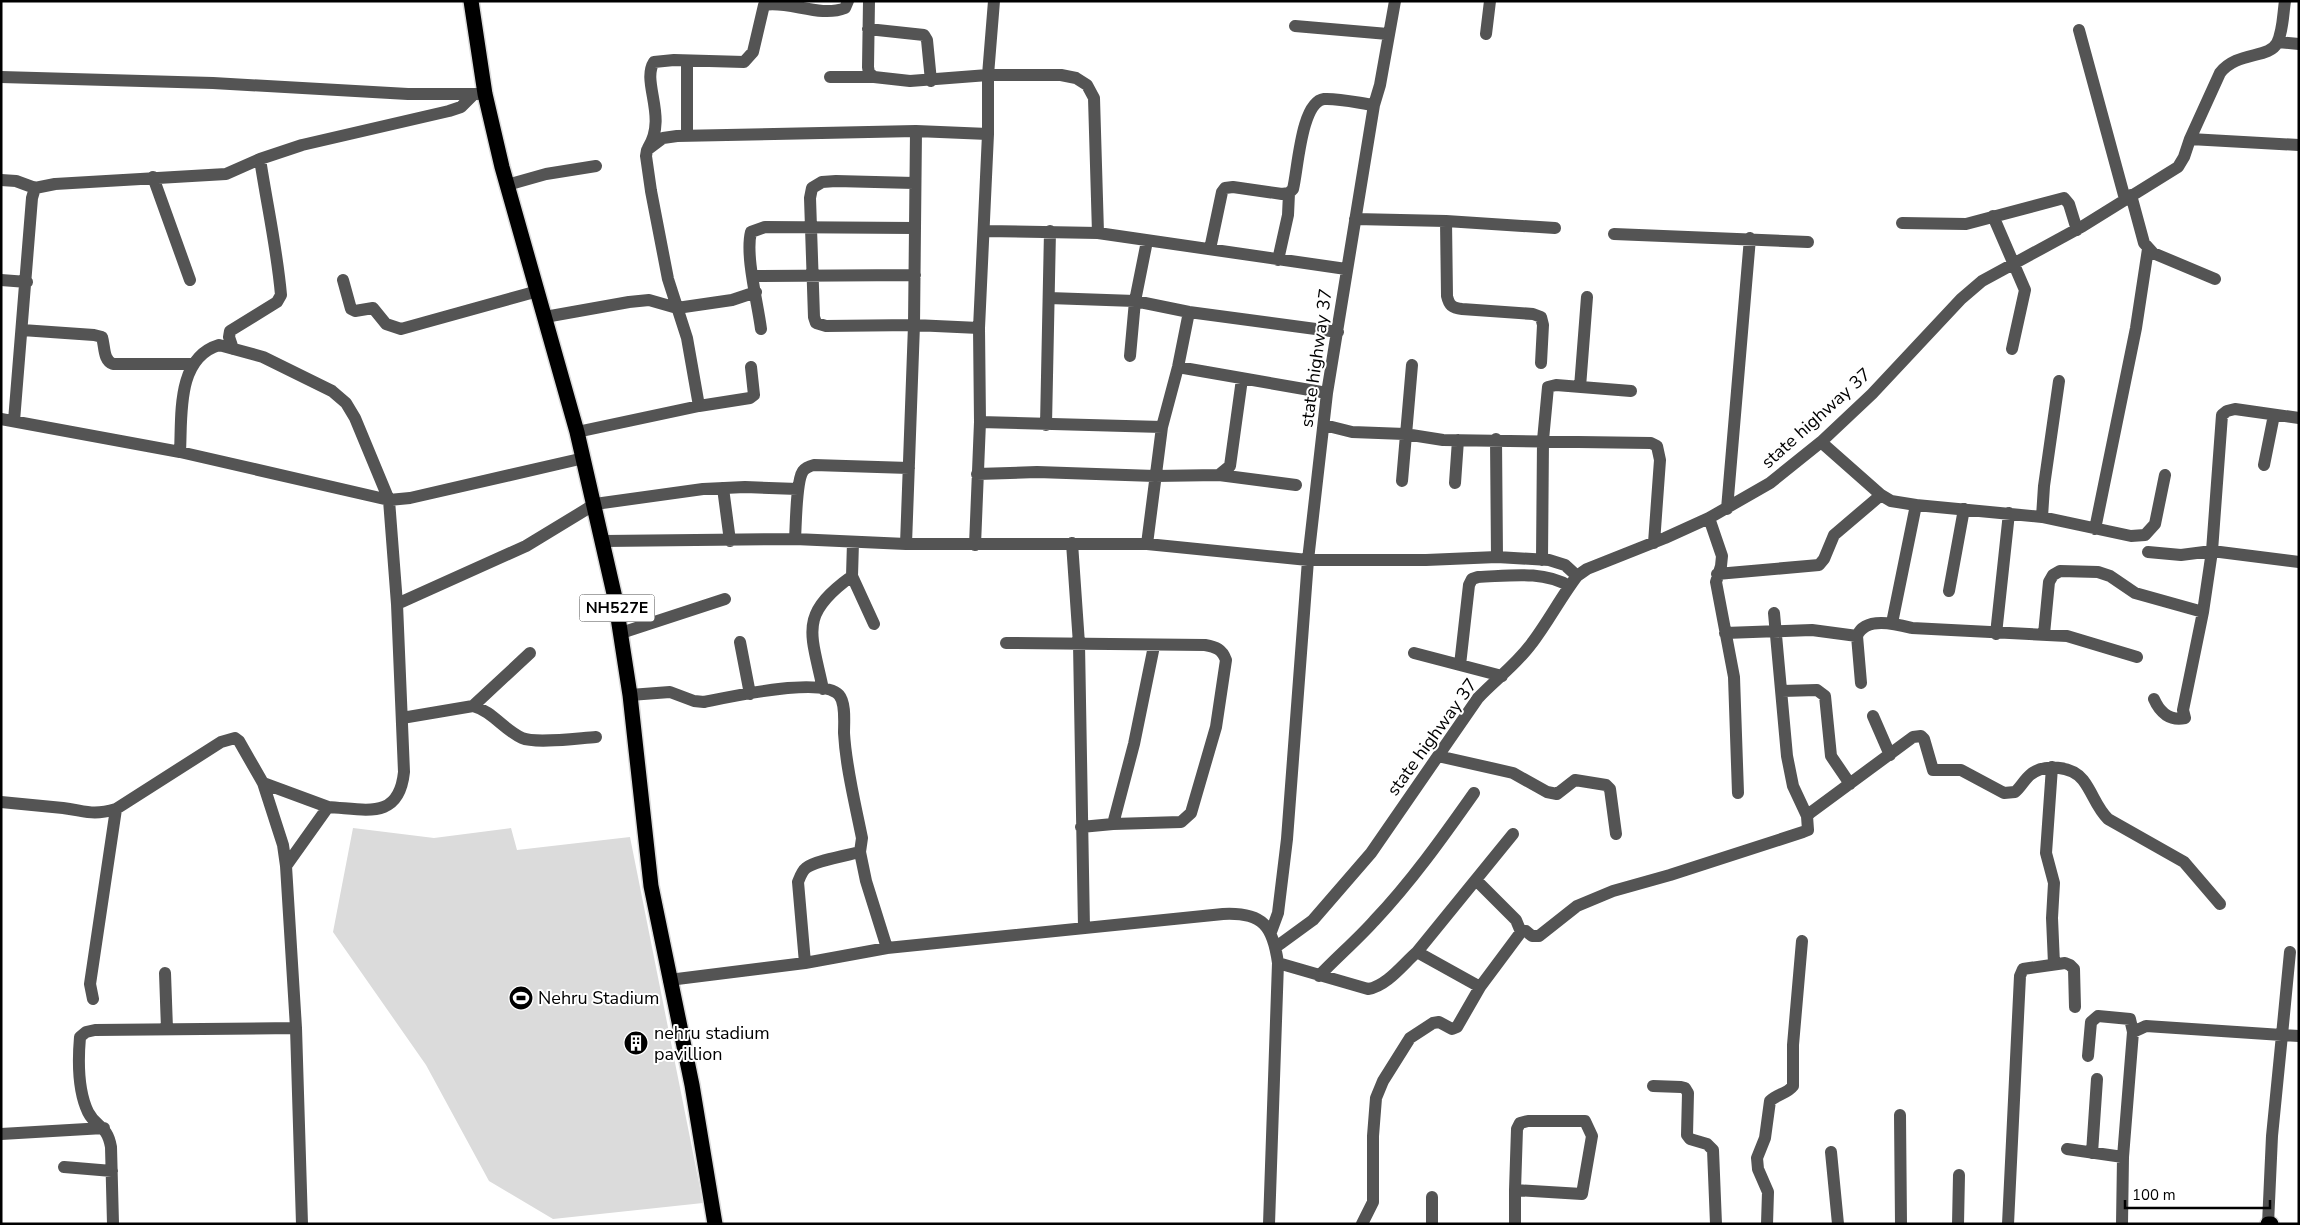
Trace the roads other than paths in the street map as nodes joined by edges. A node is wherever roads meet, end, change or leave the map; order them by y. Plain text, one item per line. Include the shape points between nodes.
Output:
1 (471, 1) edge
2 (848, 1) edge
3 (869, 1) edge
4 (994, 1) edge
5 (1395, 1) edge
6 (1490, 1) edge
7 (2285, 1) edge
8 (1295, 26) dead end
9 (868, 29) junction
10 (2079, 30) dead end
11 (1388, 34) junction
12 (1486, 34) dead end
13 (2278, 42) junction
14 (2299, 44) edge
15 (687, 61) junction
16 (988, 75) junction
17 (1, 77) edge
18 (830, 77) dead end
19 (874, 77) junction
20 (931, 80) junction
21 (480, 94) junction
22 (1374, 105) junction
23 (916, 131) junction
24 (988, 134) junction
25 (687, 136) junction
26 (2190, 139) junction
27 (2299, 145) edge
28 (647, 150) junction
29 (260, 159) junction
30 (596, 166) dead end
31 (153, 177) junction
32 (1, 180) edge
33 (914, 183) junction
34 (507, 185) junction
35 (35, 188) junction
36 (1289, 193) junction
37 (2128, 197) junction
38 (1993, 216) junction
39 (1355, 219) junction
40 (1446, 221) junction
41 (1902, 223) dead end
42 (812, 227) junction
43 (914, 228) junction
44 (1555, 228) dead end
45 (2077, 230) junction
46 (984, 231) junction
47 (1050, 231) junction
48 (1098, 233) junction
49 (1614, 234) dead end
50 (1750, 238) junction
51 (1147, 241) junction
52 (1808, 242) dead end
53 (1210, 249) junction
54 (2148, 249) junction
55 (1278, 260) junction
56 (2015, 262) junction
57 (1346, 269) junction
58 (811, 275) junction
59 (915, 275) junction
60 (753, 276) junction
61 (2215, 279) dead end
62 (1, 280) edge
63 (190, 280) dead end
64 (343, 280) dead end
65 (27, 282) junction
66 (538, 292) junction
67 (756, 292) junction
68 (1587, 297) dead end
69 (1049, 298) junction
70 (1135, 301) junction
71 (677, 308) junction
72 (1190, 312) junction
73 (545, 317) junction
74 (914, 325) junction
75 (980, 328) junction
76 (762, 329) dead end
77 (22, 330) junction
78 (1338, 332) junction
79 (233, 349) junction
80 (2012, 349) dead end
81 (1130, 356) dead end
82 (1541, 363) dead end
83 (194, 364) junction
84 (1412, 365) dead end
85 (1178, 367) junction
86 (751, 368) dead end
87 (1242, 379) junction
88 (2059, 381) dead end
89 (1580, 387) junction
90 (1631, 391) dead end
91 (1327, 393) junction
92 (699, 406) junction
93 (2274, 415) junction
94 (2299, 418) edge
95 (8, 420) edge
96 (980, 422) junction
97 (1046, 425) junction
98 (1324, 425) junction
99 (1162, 427) junction
100 (577, 432) junction
101 (1405, 434) junction
102 (1496, 439) junction
103 (1458, 440) junction
104 (1543, 440) junction
105 (1822, 442) junction
106 (180, 452) junction
107 (584, 458) junction
108 (2264, 465) dead end
109 (909, 468) junction
110 (977, 474) junction
111 (1219, 475) junction
112 (2165, 475) dead end
113 (1155, 476) junction
114 (1402, 481) dead end
115 (1455, 483) dead end
116 (1296, 485) dead end
117 (723, 488) junction
118 (798, 489) junction
119 (1881, 495) junction
120 (388, 500) junction
121 (595, 504) junction
122 (1916, 506) junction
123 (1727, 509) junction
124 (1964, 509) junction
125 (2009, 513) junction
126 (2042, 517) junction
127 (1709, 518) junction
128 (2094, 529) junction
129 (795, 540) junction
130 (604, 541) junction
131 (730, 541) junction
132 (853, 542) junction
133 (1072, 543) junction
134 (1654, 543) junction
135 (906, 544) junction
136 (1147, 544) junction
137 (975, 545) junction
138 (2212, 551) junction
139 (2148, 552) dead end
140 (1497, 557) junction
141 (1308, 560) junction
142 (1542, 560) junction
143 (2299, 562) edge
144 (1717, 574) junction
145 (852, 576) junction
146 (1573, 581) junction
147 (1949, 591) dead end
148 (725, 599) dead end
149 (397, 604) junction
150 (2203, 612) junction
151 (1774, 613) dead end
152 (1892, 623) junction
153 (874, 624) dead end
154 (1776, 630) junction
155 (620, 633) junction
156 (1725, 633) junction
157 (1996, 634) junction
158 (2044, 634) junction
159 (1857, 636) junction
160 (740, 642) dead end
161 (1006, 643) dead end
162 (1079, 644) junction
163 (1154, 646) junction
164 (530, 653) dead end
165 (1414, 653) dead end
166 (2137, 657) dead end
167 (1460, 665) junction
168 (1502, 676) junction
169 (1861, 683) dead end
170 (823, 689) junction
171 (1782, 691) junction
172 (750, 694) junction
173 (630, 695) junction
174 (2154, 699) dead end
175 (473, 706) junction
176 (1873, 716) dead end
177 (402, 718) junction
178 (596, 737) dead end
179 (1890, 755) junction
180 (1438, 756) junction
181 (2052, 767) junction
182 (263, 783) junction
183 (1850, 784) junction
184 (1474, 793) dead end
185 (1738, 793) dead end
186 (1, 802) edge
187 (328, 807) junction
188 (116, 809) junction
189 (1807, 816) junction
190 (1113, 824) junction
191 (1081, 828) junction
192 (1513, 834) dead end
193 (1616, 834) dead end
194 (860, 852) junction
195 (286, 866) junction
196 (1476, 880) junction
197 (2220, 904) dead end
198 (1084, 928) junction
199 (1271, 932) junction
200 (1521, 932) junction
201 (1802, 941) dead end
202 (1276, 947) junction
203 (887, 948) junction
204 (1417, 952) junction
205 (2290, 952) dead end
206 (805, 963) junction
207 (1278, 963) junction
208 (2054, 964) junction
209 (165, 973) dead end
210 (1319, 976) junction
211 (669, 980) junction
212 (1480, 987) junction
213 (93, 999) dead end
214 (2075, 1007) dead end
215 (296, 1028) junction
216 (167, 1029) junction
217 (2133, 1032) junction
218 (2282, 1035) junction
219 (2299, 1036) edge
220 (2088, 1056) dead end
221 (2097, 1079) dead end
222 (1654, 1086) dead end
223 (1900, 1115) dead end
224 (104, 1128) junction
225 (1, 1134) edge
226 (2066, 1149) dead end
227 (1830, 1152) dead end
228 (2092, 1153) junction
229 (2123, 1157) junction
230 (64, 1167) dead end
231 (112, 1171) junction
232 (1959, 1174) dead end
233 (1515, 1190) junction
234 (1432, 1197) dead end
235 (113, 1224) edge
236 (302, 1224) edge
237 (715, 1224) edge
238 (1269, 1224) edge
239 (1362, 1224) edge
240 (1432, 1224) edge
241 (1515, 1224) edge
242 (1716, 1224) edge
243 (1767, 1224) edge
244 (1838, 1224) edge
245 (1901, 1224) edge
246 (1958, 1224) edge
247 (2008, 1224) edge
248 (2122, 1224) edge
249 (2269, 1224) edge

1 - 21 highway, NH527E
2 - 15 street via 845,8 827,10 764,5 753,52 744,62
3 - 9 street
4 - 16 street
5 - 11 street, state highway 37
6 - 12 street
7 - 13 street
8 - 11 street
9 - 19 street via 868,67
9 - 20 street via 924,35
10 - 37 street
11 - 22 street, state highway 37
13 - 14 street
13 - 26 street, state highway 37 via 2273,49 2240,58 2226,66
15 - 25 street
15 - 28 street via 654,62 650,68 656,122 654,140
16 - 20 street
16 - 24 street
16 - 48 street via 1061,75 1076,78 1087,85 1094,98
17 - 21 street via 213,83 408,94
18 - 19 street
19 - 20 street
21 - 29 street via 449,111
21 - 34 highway, NH527E
22 - 36 street via 1325,99 1316,101 1306,120 1293,189
22 - 39 street, state highway 37
23 - 24 street
23 - 25 street
23 - 33 street
24 - 46 street
25 - 28 street via 663,138
26 - 27 street
26 - 37 street, state highway 37 via 2178,167
28 - 71 street via 666,272
29 - 31 street via 226,174
29 - 79 street via 276,245 281,295 277,302 230,331
30 - 34 street via 546,174
31 - 35 street
31 - 63 street
32 - 35 street
33 - 42 street via 822,182 812,188
33 - 43 street
34 - 66 highway, NH527E
35 - 65 street
36 - 53 street via 1233,186 1225,188
36 - 55 street via 1288,215
37 - 45 street, state highway 37
37 - 54 street
38 - 41 street via 1960,225
38 - 45 street via 2064,198
38 - 56 street
39 - 40 street
39 - 57 street, state highway 37
40 - 44 street
40 - 82 street via 1449,304 1454,308 1533,314 1541,318
42 - 43 street
42 - 58 street
42 - 60 street via 765,227 752,232
43 - 59 street
45 - 56 street, state highway 37
46 - 47 street
46 - 75 street
47 - 48 street
47 - 69 street
48 - 51 street
49 - 50 street
50 - 52 street
50 - 123 street
51 - 53 street
51 - 70 street
53 - 55 street
54 - 61 street
54 - 128 street via 2136,328
55 - 57 street
56 - 80 street via 2025,290
56 - 105 street, state highway 37 via 1982,281 1961,299
57 - 78 street, state highway 37
58 - 59 street
58 - 60 street
58 - 74 street via 814,317 820,325
59 - 74 street
60 - 67 street
62 - 65 street
64 - 66 street via 351,308 356,311 373,308 386,324 401,329
65 - 77 street
66 - 73 highway, NH527E
67 - 71 street via 732,300
67 - 76 street
68 - 89 street
69 - 70 street
69 - 97 street
70 - 72 street
70 - 81 street
71 - 73 street via 649,300
71 - 92 street via 687,338
72 - 78 street
72 - 85 street
73 - 100 highway, NH527E
74 - 75 street
74 - 109 street
75 - 96 street
77 - 83 street via 94,334 102,337 106,358 113,364
77 - 95 street
78 - 91 street, state highway 37
79 - 83 street via 219,345 201,355
79 - 120 street via 280,366 332,391 346,403
83 - 106 street via 183,396
84 - 101 street
85 - 87 street
85 - 99 street
86 - 92 street via 754,395 750,398
87 - 91 street
87 - 111 street via 1230,466
88 - 126 street
89 - 90 street
89 - 104 street via 1548,387
91 - 98 street, state highway 37
92 - 100 street
93 - 94 street
93 - 108 street
93 - 138 street via 2235,409 2222,415
95 - 106 street
96 - 97 street
96 - 110 street
97 - 99 street
98 - 101 street via 1352,432
98 - 141 street, state highway 37
99 - 113 street
100 - 107 highway, NH527E
101 - 103 street
101 - 114 street
102 - 103 street
102 - 104 street
102 - 140 street
103 - 115 street
104 - 134 street via 1651,443 1657,446 1660,460
104 - 142 street
105 - 119 street
105 - 123 street, state highway 37 via 1770,483
106 - 120 street
107 - 120 street via 410,498
107 - 121 highway, NH527E
109 - 118 street via 814,465 802,472
109 - 135 street
110 - 113 street via 1037,472
110 - 137 street
111 - 113 street
111 - 116 street
112 - 128 street via 2155,524 2145,535 2131,536
113 - 136 street
117 - 118 street
117 - 121 street
117 - 131 street
118 - 129 street
119 - 122 street via 1891,501
119 - 144 street via 1834,535 1819,565
120 - 149 street
121 - 130 highway, NH527E
121 - 149 street via 526,546
122 - 124 street
122 - 152 street
123 - 127 street, state highway 37
124 - 125 street
124 - 147 street
125 - 126 street
125 - 157 street
126 - 128 street
127 - 134 street, state highway 37
127 - 144 street via 1722,561
129 - 131 street
129 - 132 street
130 - 131 street
130 - 155 highway, NH527E
132 - 135 street
132 - 145 street
133 - 136 street
133 - 137 street
133 - 162 street
134 - 146 street, state highway 37 via 1587,569
135 - 137 street
136 - 141 street
138 - 139 street via 2181,555
138 - 143 street
138 - 150 street
140 - 141 street
140 - 142 street
141 - 199 street, state highway 37 via 1287,838 1278,913
142 - 146 street via 1559,562
144 - 156 street
145 - 153 street
145 - 170 street via 835,588 814,615 815,656
146 - 167 street via 1536,575 1472,579
146 - 168 street, state highway 37 via 1532,643
148 - 155 street
149 - 177 street
150 - 158 street via 2135,593 2098,572 2060,571 2048,582
150 - 174 street via 2185,718 2174,720 2167,716
151 - 154 street
152 - 157 street via 1912,628
152 - 159 street via 1866,626
154 - 156 street
154 - 159 street via 1812,630
154 - 171 street
155 - 173 highway, NH527E
156 - 185 street via 1734,677
157 - 158 street
158 - 166 street via 2068,636
159 - 169 street
160 - 172 street
161 - 162 street
162 - 163 street
162 - 191 street
163 - 190 street via 1134,744
163 - 190 street via 1205,645 1224,652 1226,660 1216,728 1191,813 1181,822
164 - 175 street
165 - 167 street
167 - 168 street
168 - 180 street, state highway 37 via 1478,698
170 - 172 street via 795,687
170 - 194 street via 838,694 842,704 845,751 862,838
171 - 183 street via 1817,690 1825,696 1831,756
171 - 189 street via 1790,773
172 - 173 street via 704,702 670,692
173 - 211 highway, NH527E via 651,886
175 - 177 street
175 - 178 street via 529,740
176 - 179 street
177 - 187 street via 404,772 402,788 394,802 378,808
179 - 181 street via 1914,737 1921,736 1932,770 1960,770 2004,793 2015,792 2030,775
179 - 183 street
180 - 193 street via 1512,773 1546,792 1557,794 1575,780 1606,785 1610,790
180 - 202 street, state highway 37 via 1371,853 1324,909
181 - 197 street via 2081,778 2108,819 2184,862
181 - 208 street via 2046,853 2054,883
182 - 187 street
182 - 188 street via 239,741 228,739
182 - 195 street via 283,845
183 - 189 street
184 - 210 street via 1447,832 1375,921
186 - 188 street via 87,814
187 - 195 street
188 - 213 street via 90,984
189 - 200 street via 1808,830 1613,891 1577,906 1539,936
190 - 191 street
191 - 198 street
192 - 196 street
194 - 203 street
194 - 206 street via 814,864 801,874 798,882
195 - 215 street
196 - 200 street via 1516,920
196 - 204 street
198 - 199 street via 1237,913 1262,921
198 - 203 street
199 - 202 street
200 - 212 street
201 - 243 street via 1793,1086 1770,1101 1765,1138 1756,1158 1768,1192
202 - 207 street
203 - 206 street
204 - 210 street via 1376,988 1358,988
204 - 212 street
205 - 218 street
206 - 211 street
207 - 210 street
207 - 238 street
208 - 214 street via 2065,963 2074,969
208 - 247 street via 2029,966 2020,976
209 - 216 street
211 - 237 highway, NH527E via 692,1084
212 - 239 street via 1457,1027 1452,1029 1439,1022 1433,1023 1410,1038 1383,1081 1376,1098 1373,1202
215 - 216 street
215 - 236 street
216 - 224 street via 95,1030 80,1037 78,1054 84,1098 93,1119
217 - 218 street via 2146,1026
217 - 220 street via 2130,1020 2094,1018
217 - 229 street
218 - 219 street
218 - 249 street via 2272,1136
221 - 228 street
222 - 242 street via 1686,1088 1687,1135 1713,1150
223 - 245 street
224 - 225 street
224 - 231 street via 110,1141
226 - 228 street
227 - 244 street
228 - 229 street
229 - 248 street
230 - 231 street
231 - 235 street
232 - 246 street
233 - 233 street via 1517,1129 1520,1123 1585,1121 1592,1136 1582,1194
233 - 241 street
234 - 240 street

